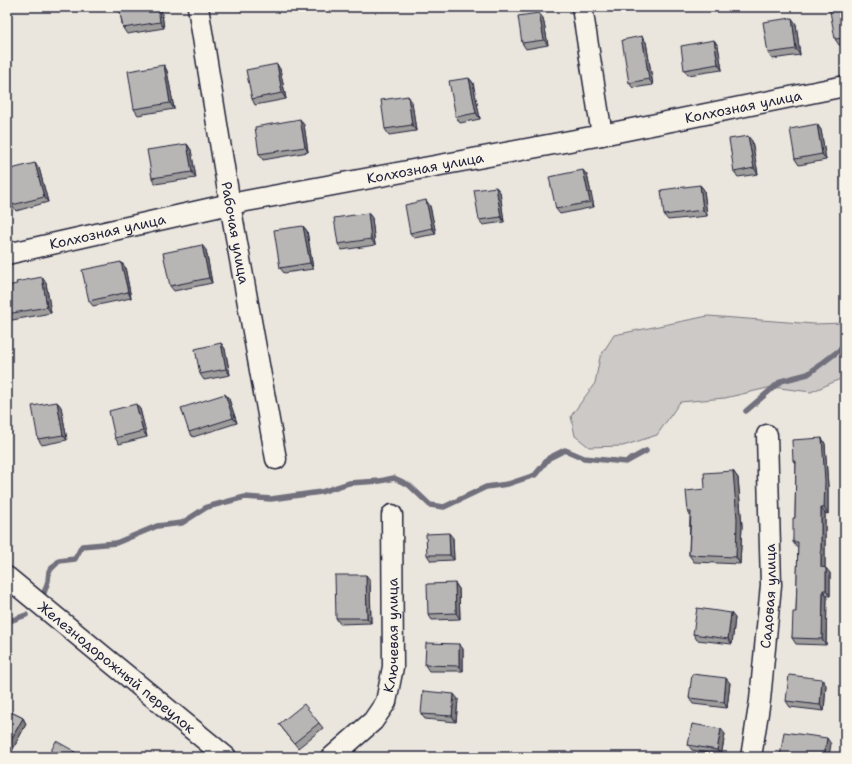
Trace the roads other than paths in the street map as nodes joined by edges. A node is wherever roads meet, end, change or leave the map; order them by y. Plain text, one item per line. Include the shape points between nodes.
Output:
1 (198, 7) edge
2 (582, 7) edge
3 (845, 86) edge
4 (602, 135) junction
5 (230, 204) junction
6 (7, 254) edge
7 (767, 435) dead end
8 (276, 459) dead end
9 (392, 515) dead end
10 (7, 577) edge
11 (226, 757) edge
12 (332, 757) edge
13 (750, 757) edge

1 - 5 street, Рабочая улица
2 - 4 street
3 - 4 street, Колхозная улица
4 - 5 street, Колхозная улица
5 - 6 street, Колхозная улица
5 - 8 street, Рабочая улица
7 - 13 street, Садовая улица via 771,585 760,700
9 - 12 street, Ключевая улица via 392,667 386,702 373,721
10 - 11 street, Железнодорожный переулок

